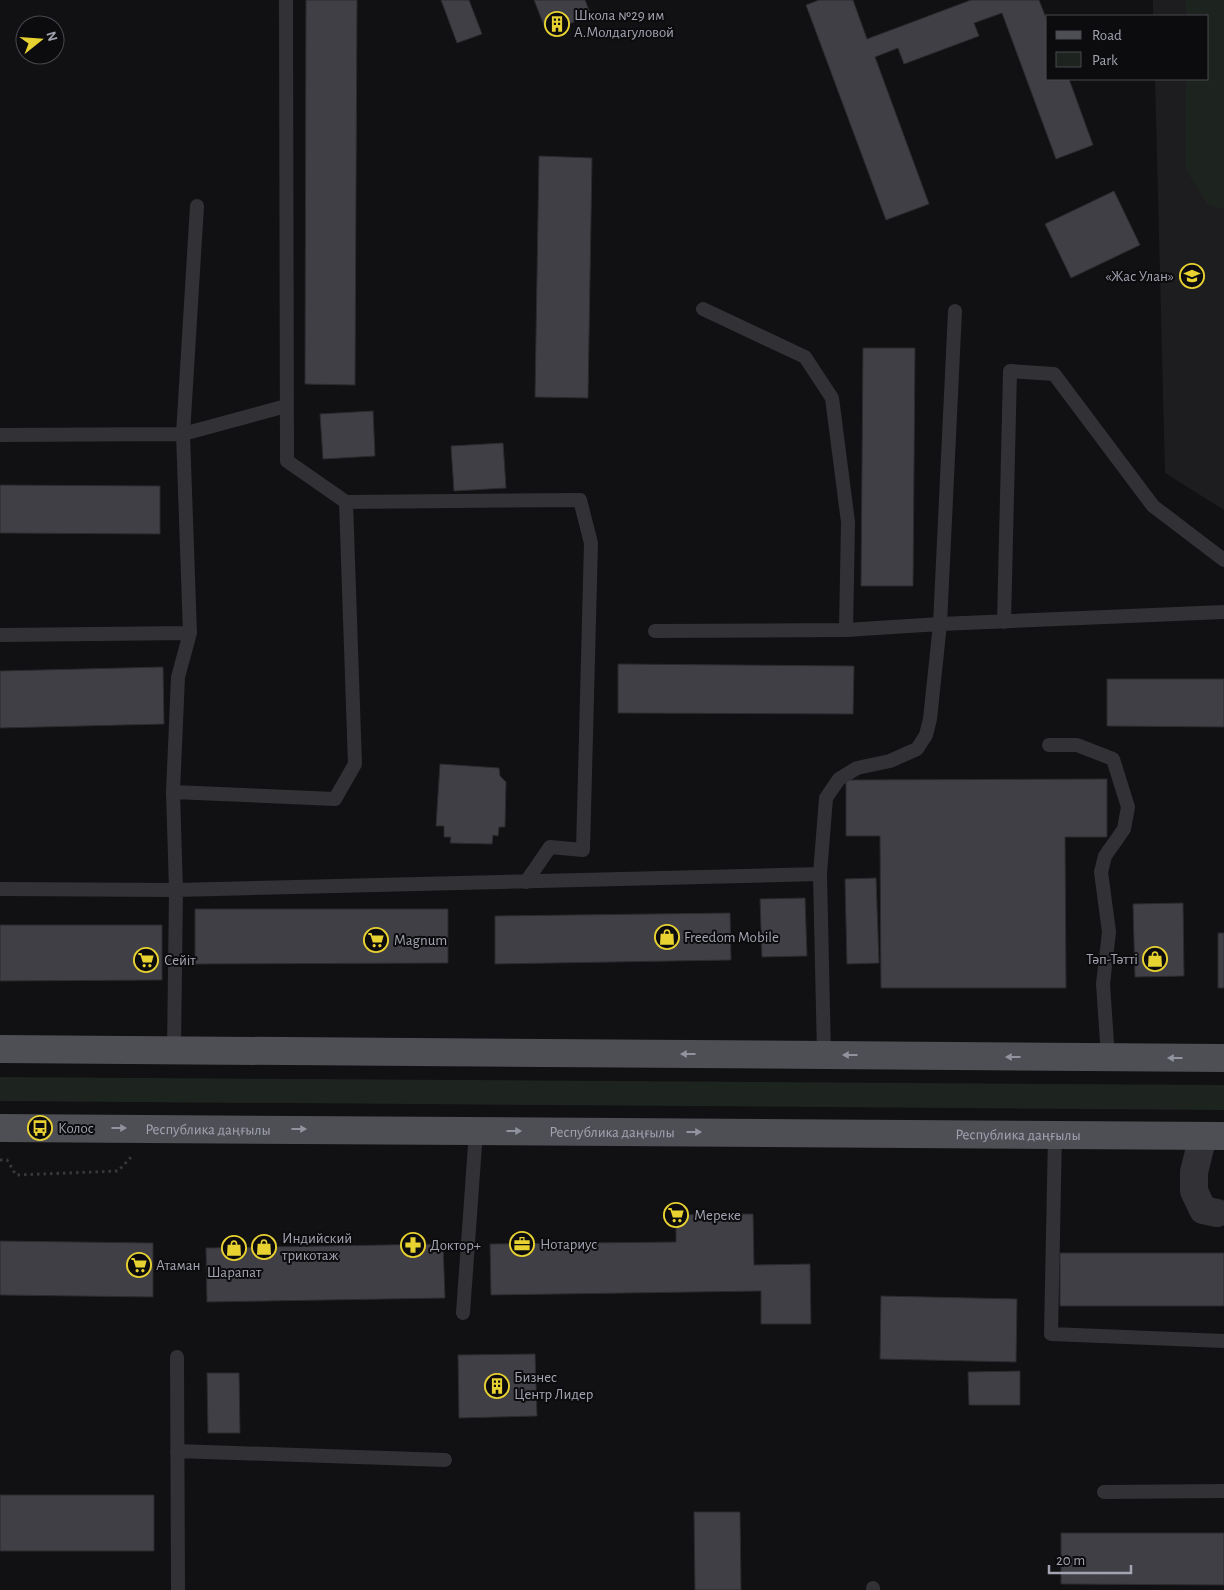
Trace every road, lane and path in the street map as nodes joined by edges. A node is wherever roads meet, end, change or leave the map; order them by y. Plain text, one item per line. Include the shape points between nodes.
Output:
1 (286, 0) edge
2 (197, 206) dead end
3 (703, 310) dead end
4 (955, 311) dead end
5 (286, 406) junction
6 (0, 434) edge
7 (183, 434) junction
8 (346, 502) junction
9 (1224, 560) edge
10 (1224, 612) edge
11 (1004, 622) junction
12 (940, 624) junction
13 (846, 630) junction
14 (655, 631) dead end
15 (190, 633) junction
16 (0, 634) edge
17 (1049, 745) dead end
18 (173, 792) junction
19 (820, 874) junction
20 (526, 882) junction
21 (0, 889) edge
22 (176, 890) junction
23 (0, 1049) edge
24 (174, 1050) junction
25 (824, 1055) junction
26 (1108, 1057) junction
27 (1224, 1058) edge
28 (0, 1128) edge
29 (476, 1131) junction
30 (1055, 1135) junction
31 (1214, 1136) edge
32 (135, 1152) dead end
33 (0, 1160) edge
34 (1217, 1213) dead end
35 (463, 1313) dead end
36 (1224, 1341) edge
37 (177, 1358) dead end
38 (177, 1451) junction
39 (445, 1460) dead end
40 (1224, 1490) edge
41 (1104, 1492) dead end
42 (178, 1590) edge

1 - 5 lane
2 - 7 lane
3 - 13 lane via 804,357 832,398 848,522
4 - 12 lane
5 - 7 lane
5 - 8 lane via 287,462
6 - 7 lane
7 - 15 lane
8 - 18 lane via 355,764 335,799
8 - 20 lane via 580,500 591,543 583,850 550,847
9 - 11 lane via 1153,506 1054,374 1010,371
10 - 11 lane
11 - 12 lane
12 - 13 lane
12 - 19 lane via 926,735 918,750 890,761 857,768 839,779 826,798
13 - 14 lane
15 - 16 lane
15 - 18 lane via 178,676
17 - 26 lane via 1077,745 1113,759 1128,807 1124,829 1105,856 1101,872 1109,932 1103,984
18 - 22 lane
19 - 20 lane
19 - 25 lane
20 - 22 lane
21 - 22 lane
22 - 24 lane
23 - 24 main road
25 -> 24 main road
26 -> 25 main road
27 -> 26 main road
28 -> 29 main road, Республика даңғылы
29 -> 30 main road, Республика даңғылы
29 - 35 lane
30 - 31 main road, Республика даңғылы
30 - 36 lane via 1051,1334
31 - 34 street via 1194,1172 1194,1191 1203,1210
32 - 33 path via 118,1171 16,1175 7,1160
37 - 38 lane
38 - 39 lane
38 - 42 lane
40 - 41 lane

